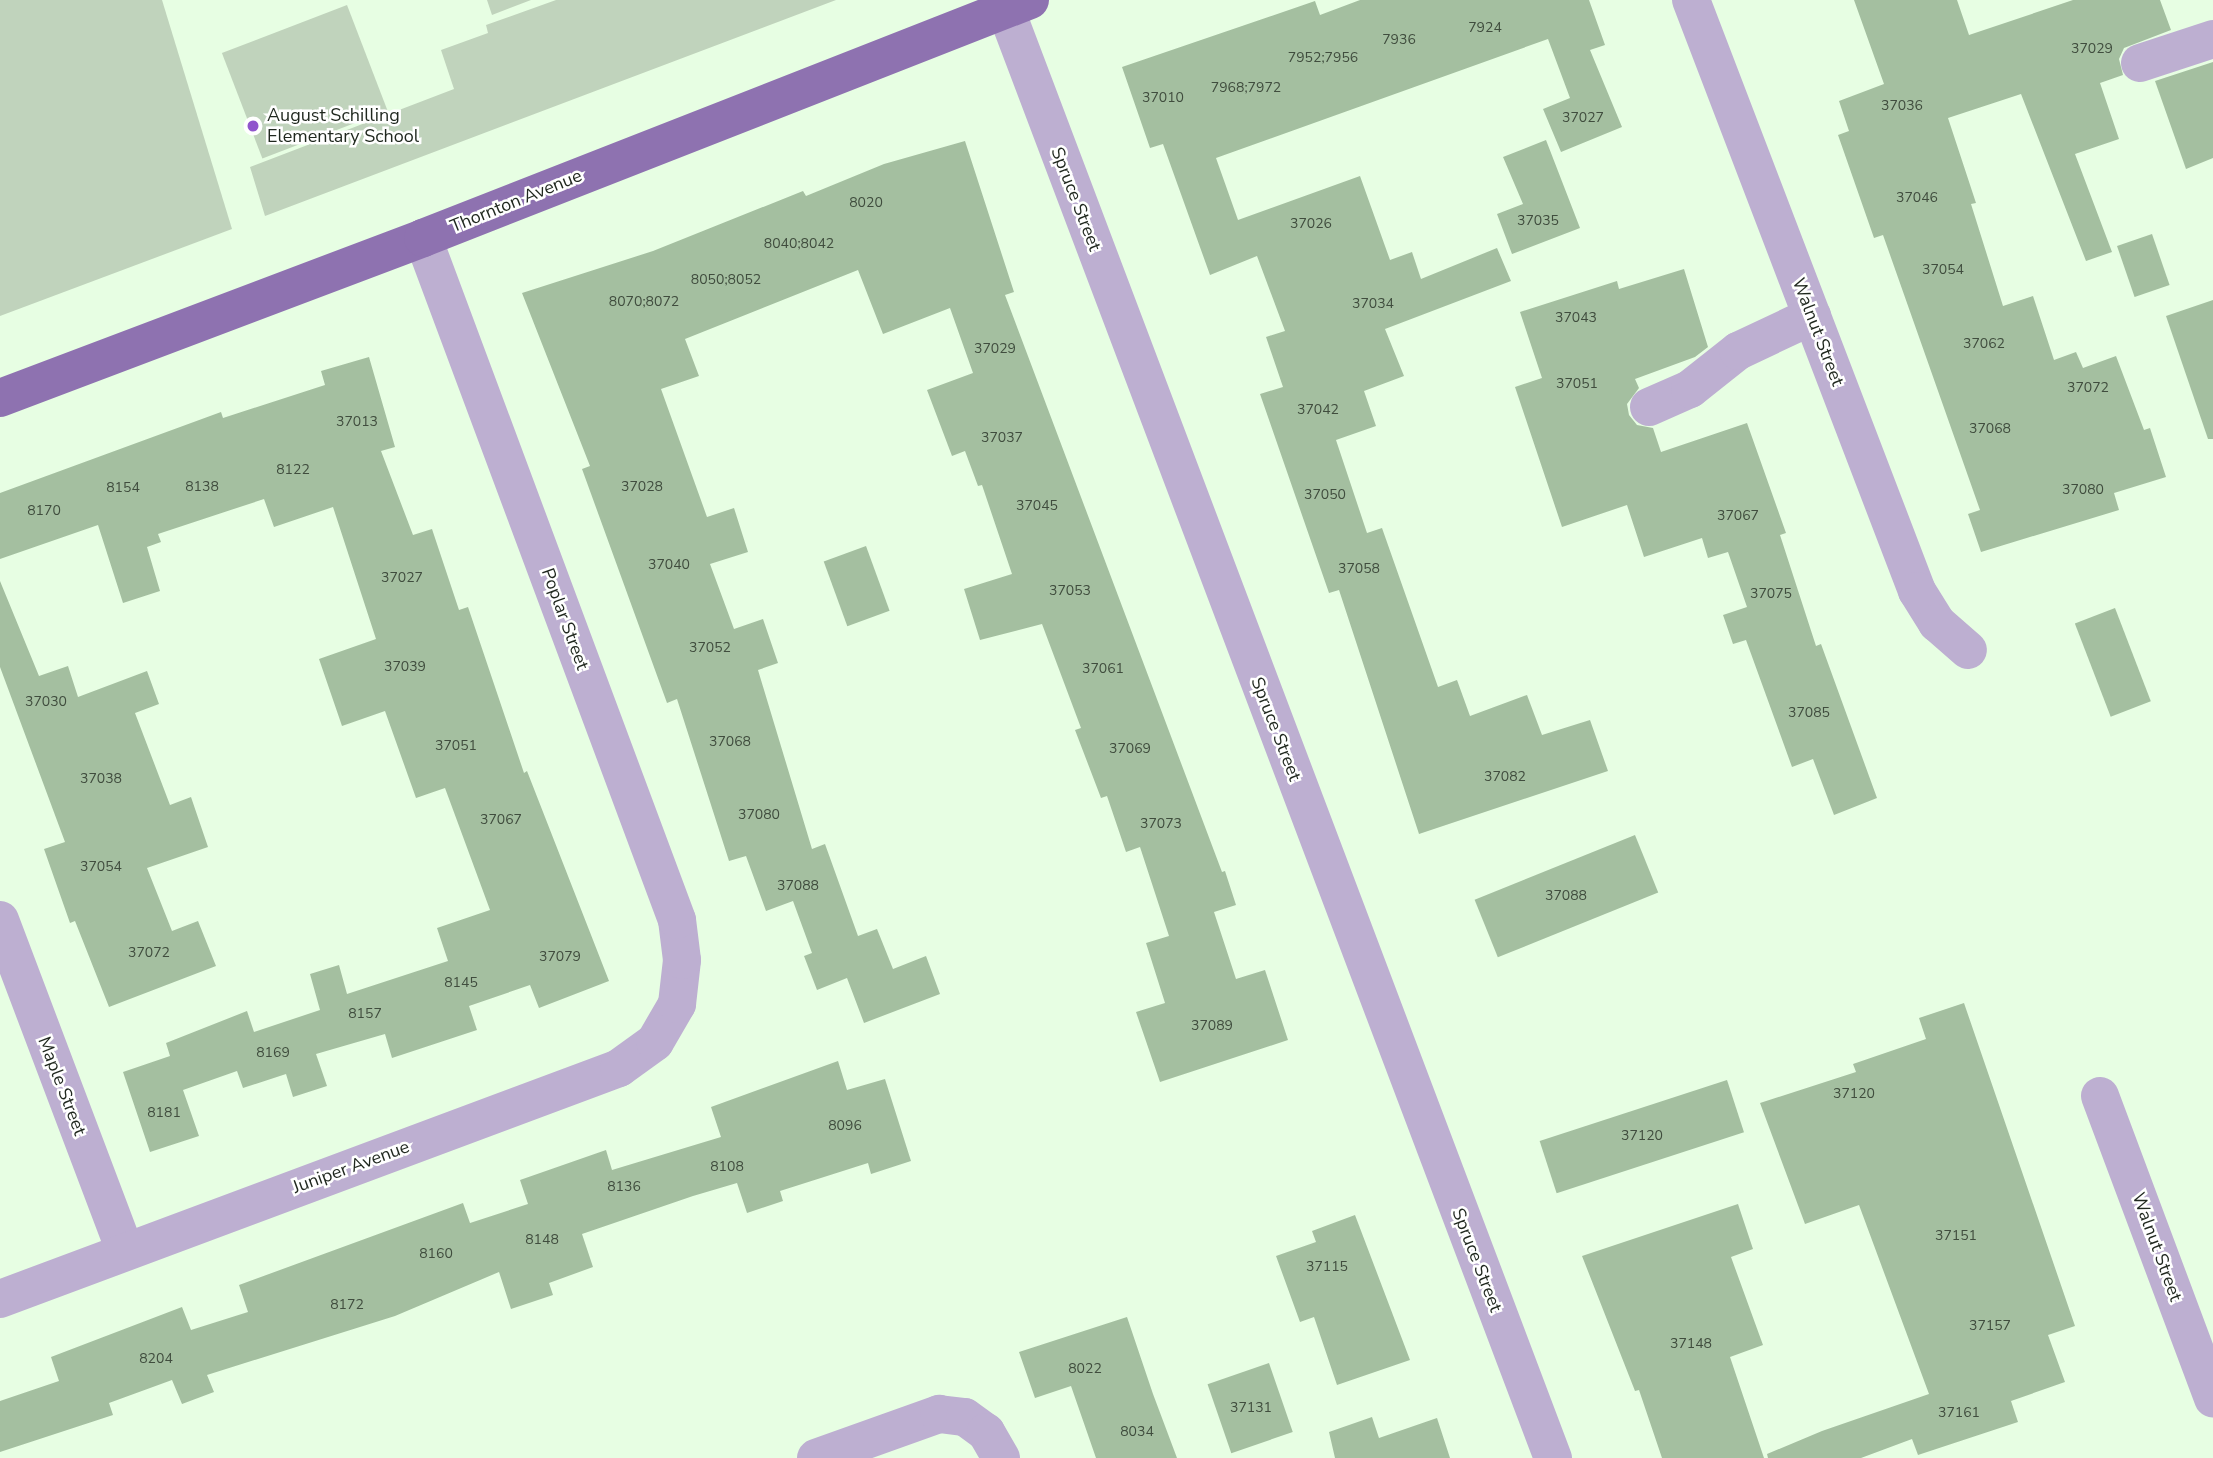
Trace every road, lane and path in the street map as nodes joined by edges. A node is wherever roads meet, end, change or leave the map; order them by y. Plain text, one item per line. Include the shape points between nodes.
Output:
1 (1691, 0) edge
2 (1012, 3) edge
3 (2213, 39) edge
4 (2140, 63) dead end
5 (423, 238) junction
6 (1812, 316) junction
7 (0, 398) edge
8 (1648, 407) dead end
9 (1968, 650) dead end
10 (0, 920) edge
11 (677, 1004) joint
12 (2100, 1096) dead end
13 (125, 1251) junction
14 (0, 1299) edge
15 (2213, 1399) edge
16 (816, 1458) edge
17 (1001, 1458) edge
18 (1553, 1458) edge

1 - 6 street, Walnut Street
2 - 5 main road, Thornton Avenue
2 - 18 street, Spruce Street
3 - 4 street
5 - 7 main road, Thornton Avenue
5 - 11 street, Poplar Street via 677,920 682,960
6 - 8 street via 1738,351 1690,389
6 - 9 street, Walnut Street via 1917,591 1937,623
10 - 13 street, Maple Street
11 - 13 street, Juniper Avenue via 655,1042 619,1068
12 - 15 street, Walnut Street
13 - 14 street, Juniper Avenue
16 - 17 street via 939,1414 965,1416 986,1432

